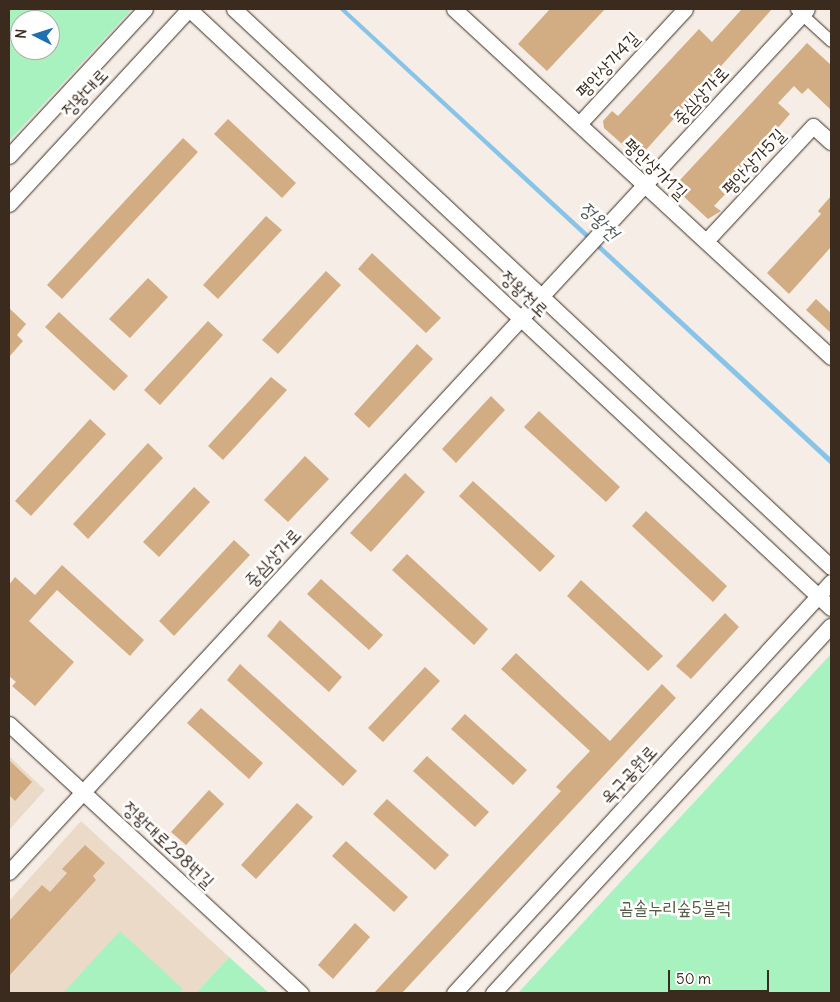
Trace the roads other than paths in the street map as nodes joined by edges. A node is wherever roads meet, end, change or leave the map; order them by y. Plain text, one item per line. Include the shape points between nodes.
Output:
1 (145, 9) edge
2 (189, 9) edge
3 (234, 9) edge
4 (454, 9) edge
5 (685, 9) edge
6 (802, 11) edge
7 (831, 41) edge
8 (579, 124) junction
9 (831, 142) edge
10 (9, 156) edge
11 (645, 184) junction
12 (9, 204) edge
13 (706, 241) junction
14 (542, 295) junction
15 (521, 318) junction
16 (831, 356) edge
17 (831, 567) edge
18 (831, 582) edge
19 (818, 596) junction
20 (831, 608) edge
21 (831, 626) edge
22 (9, 724) edge
23 (83, 792) junction
24 (9, 872) edge
25 (301, 993) edge
26 (454, 993) edge
27 (493, 993) edge

1 - 10 street, 정왕대로
2 - 12 street, 정왕대로
2 - 15 street, 정왕천로
3 - 14 street, 정왕천로
4 - 8 street, 평안상가1길
5 - 8 street, 평안상가4길
6 - 7 street
6 - 11 street, 중심상가로
8 - 11 street, 평안상가1길
9 - 13 street, 평안상가5길 via 813,126
11 - 13 street, 평안상가1길
11 - 14 street, 중심상가로
13 - 16 street, 평안상가1길
14 - 15 street, 중심상가로
14 - 17 street, 정왕천로
15 - 19 street, 정왕천로
15 - 23 street, 중심상가로
18 - 19 street, 옥구공원로
19 - 20 street, 정왕천로
19 - 26 street, 옥구공원로
21 - 27 street
22 - 23 street, 정왕대로298번길
23 - 24 street, 중심상가로
23 - 25 street, 정왕대로298번길

